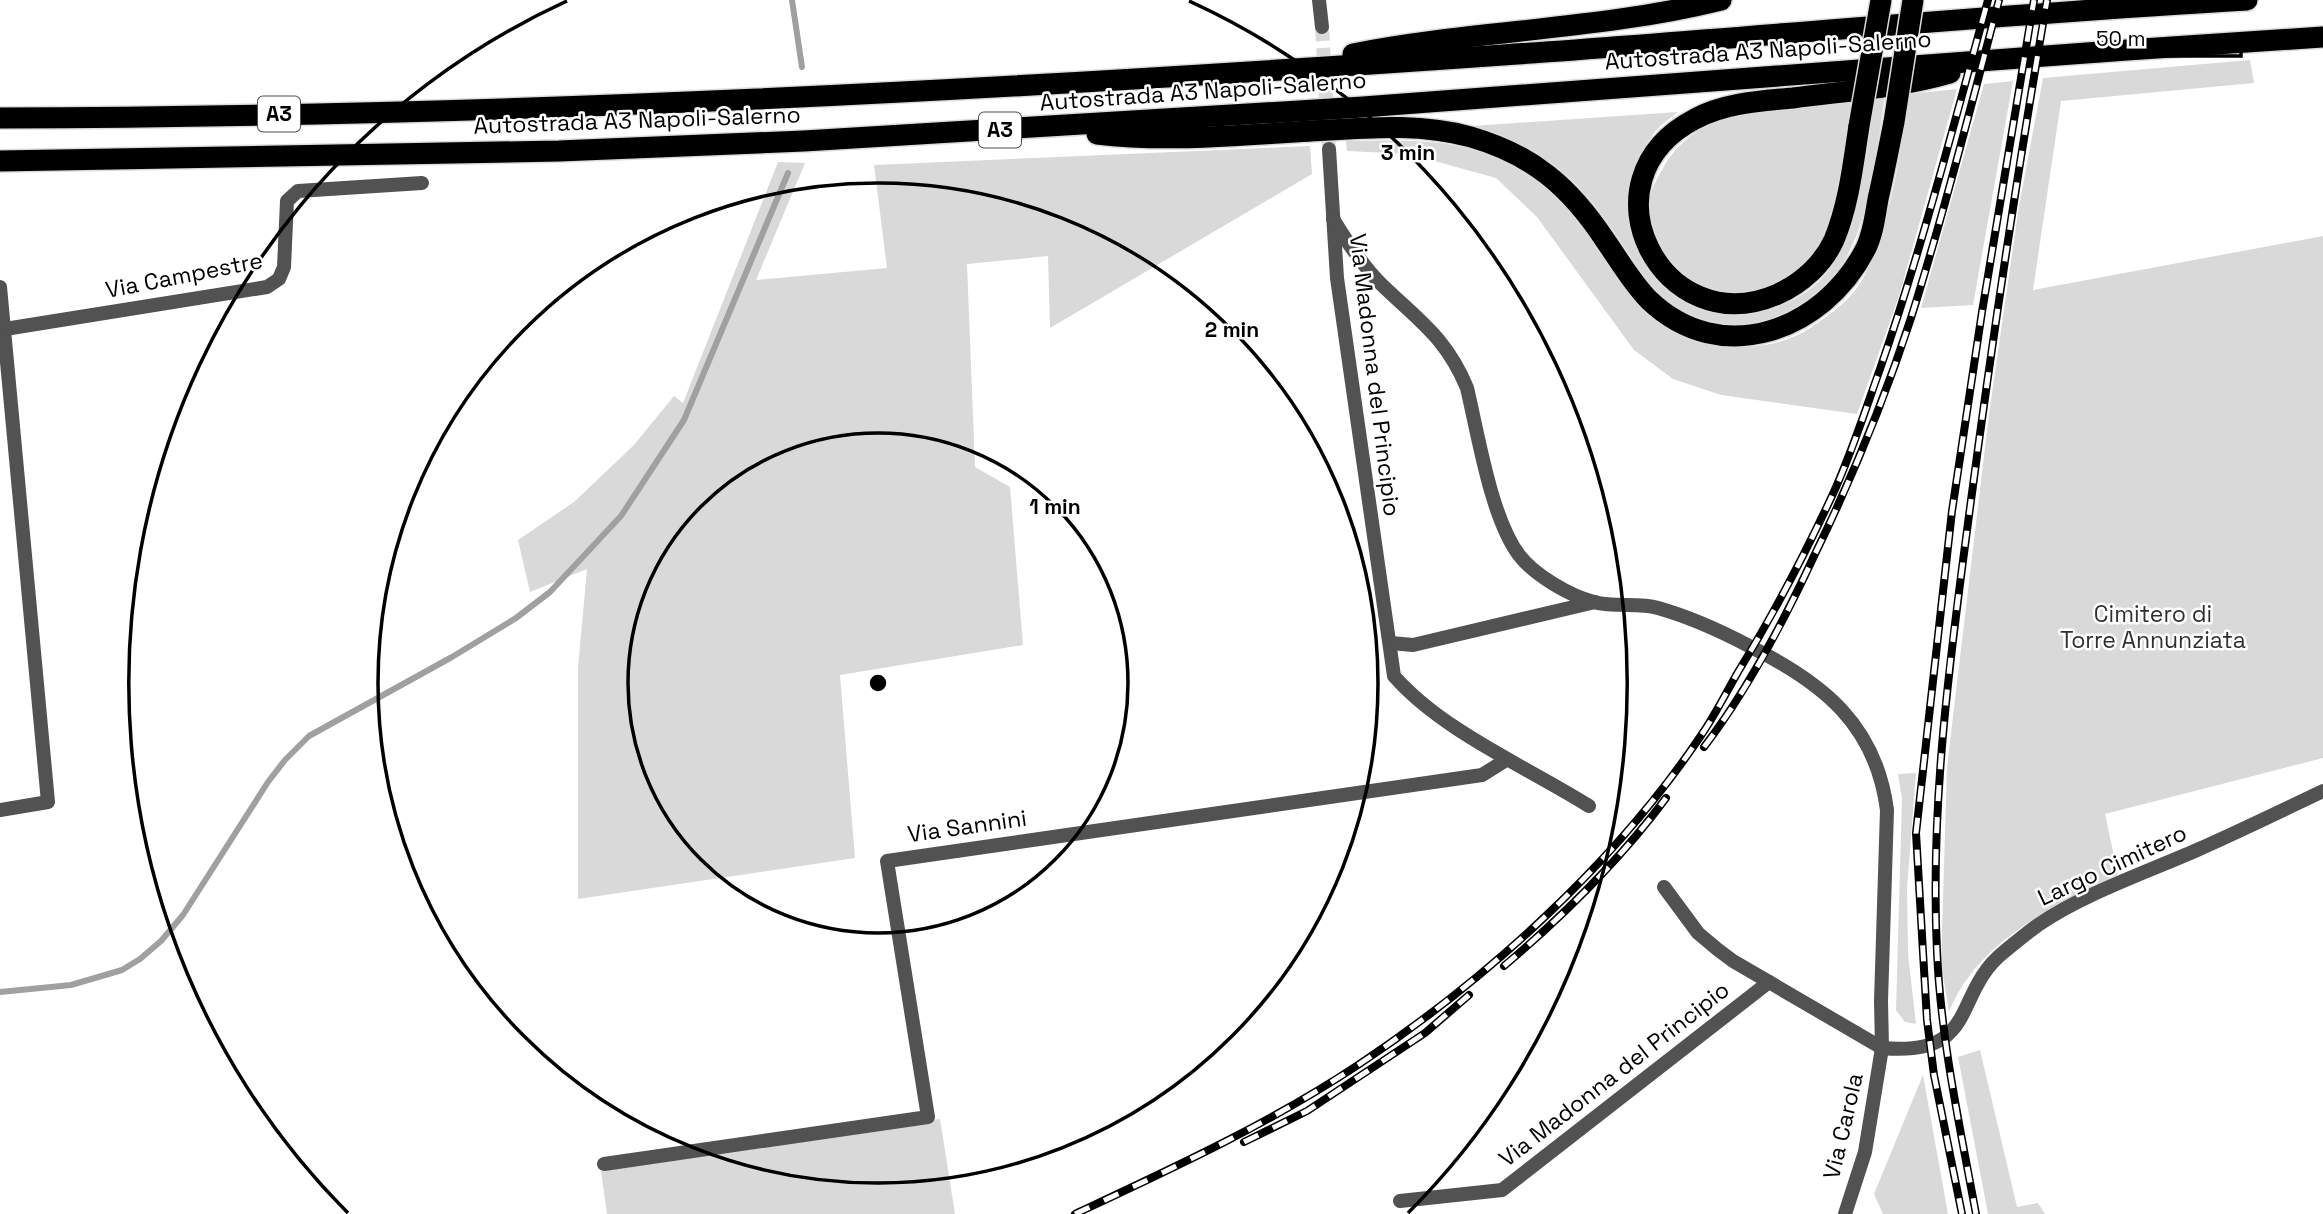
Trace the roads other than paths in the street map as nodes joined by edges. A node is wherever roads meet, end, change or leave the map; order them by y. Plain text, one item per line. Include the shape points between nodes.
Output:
1 (1319, 0) edge
2 (1721, 0) edge
3 (1881, 0) edge
4 (1913, 0) edge
5 (2247, 0) edge
6 (1322, 27) tunnel mouth
7 (2323, 37) edge
8 (1999, 59) junction
9 (1269, 71) junction
10 (0, 118) edge
11 (1046, 128) junction
12 (1329, 149) tunnel mouth
13 (0, 161) edge
14 (422, 183) dead end
15 (1333, 219) junction
16 (0, 287) edge
17 (5, 329) junction
18 (1595, 602) junction
19 (1391, 643) junction
20 (1507, 760) junction
21 (2323, 791) edge
22 (1588, 806) dead end
23 (0, 810) edge
24 (1664, 887) dead end
25 (1769, 982) junction
26 (1882, 1048) junction
27 (604, 1164) dead end
28 (1400, 1200) dead end
29 (1845, 1214) edge

1 - 6 street
2 - 9 highway via 1611,22 1402,45
3 - 8 highway, bridge via 1859,126 1846,202 1822,261 1786,290 1752,303 1717,303 1678,285 1650,251 1637,211 1643,170 1675,131 1695,118 1744,103 1892,86
4 - 11 highway, bridge via 1894,121 1866,248 1838,290 1813,312 1789,326 1761,334 1731,336 1697,330 1669,316 1649,300 1568,191 1507,149 1468,136 1427,129 1366,128 1130,138
5 - 9 highway, Autostrada A3 Napoli-Salerno / A3
7 - 8 highway, Autostrada A3 Napoli-Salerno / A3
8 - 11 highway, Autostrada A3 Napoli-Salerno / A3
9 - 10 highway, Autostrada A3 Napoli-Salerno / A3 via 558,108
11 - 13 highway, Autostrada A3 Napoli-Salerno / A3 via 559,151
12 - 15 street
14 - 17 street, Via Campestre via 298,191 287,201 284,267 279,279 267,287
15 - 18 street, Via Madonna del Principio via 1357,257 1427,325 1459,369 1502,527 1520,556 1550,582
15 - 19 street, Via Madonna del Principio via 1337,278
16 - 17 street
17 - 23 street via 48,802
18 - 19 street via 1413,645
18 - 26 street, Via Madonna del Principio via 1656,607 1729,635 1783,663 1829,695 1867,742 1887,810
19 - 20 street, Via Madonna del Principio via 1394,676 1404,687
20 - 22 street, Via Madonna del Principio
20 - 27 street, Via Sannini via 1482,775 887,861 928,1117
21 - 26 street, Largo Cimitero via 2040,924 2000,955 1953,1031 1936,1042 1909,1049
24 - 25 street, Via Madonna del Principio via 1698,933
25 - 26 street, Via Madonna del Principio
25 - 28 street, Via Madonna del Principio via 1502,1190
26 - 29 street, Via Carola via 1865,1152

